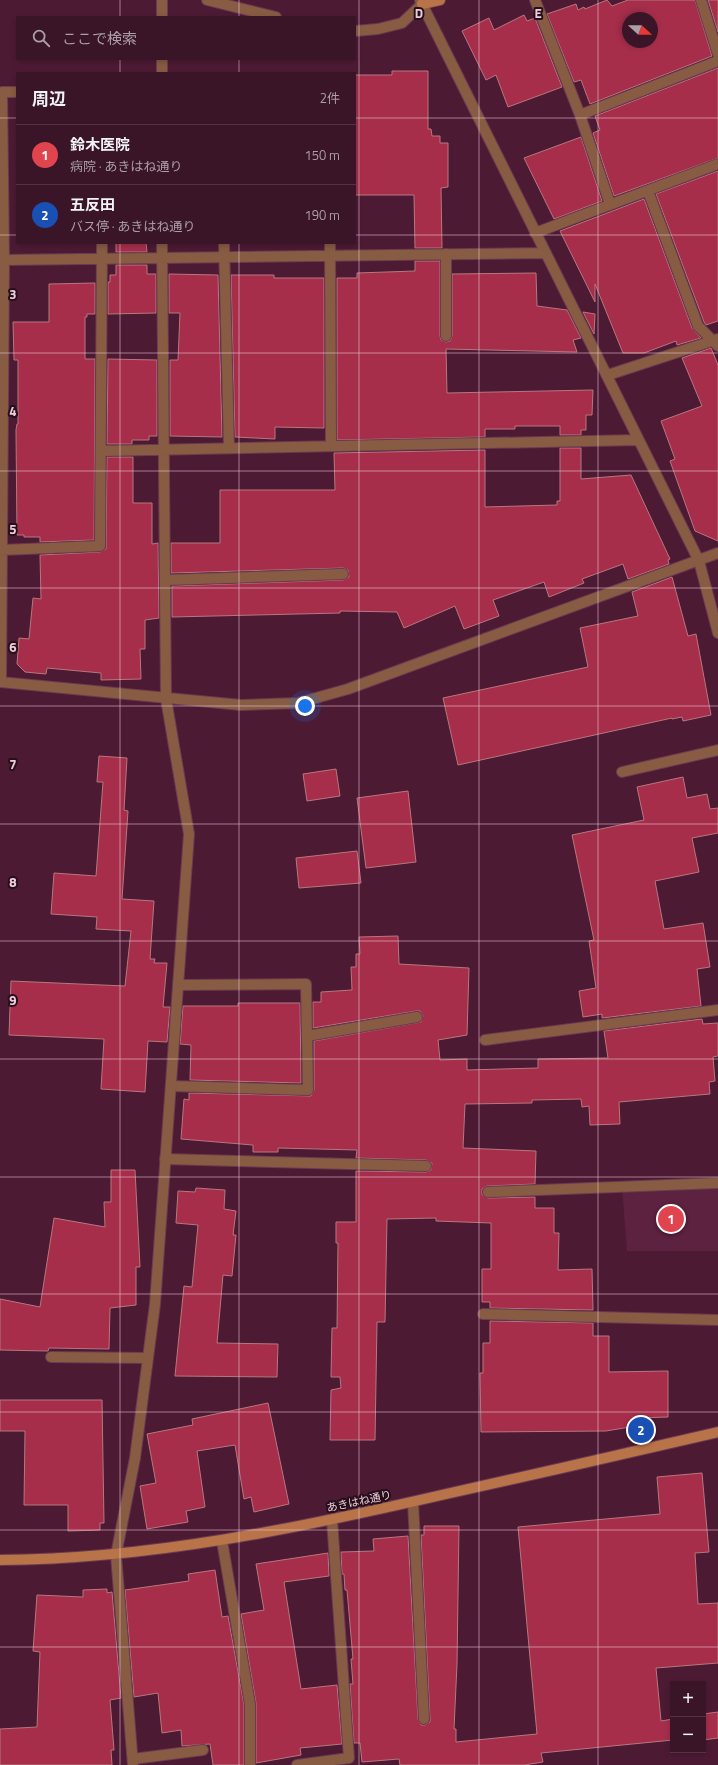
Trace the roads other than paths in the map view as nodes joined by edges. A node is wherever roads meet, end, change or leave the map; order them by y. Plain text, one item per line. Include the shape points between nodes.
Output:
1 (162, 0) edge
2 (207, 0) edge
3 (411, 0) edge
4 (440, 0) edge
5 (535, 0) edge
6 (701, 0) edge
7 (421, 2) edge
8 (162, 16) edge
9 (272, 16) edge
10 (356, 31) edge
11 (718, 54) edge
12 (162, 60) edge
13 (718, 61) edge
14 (162, 72) edge
15 (16, 92) edge
16 (580, 115) junction
17 (718, 164) edge
18 (648, 191) junction
19 (610, 204) junction
20 (535, 233) junction
21 (102, 244) edge
22 (162, 244) edge
23 (224, 244) edge
24 (330, 244) edge
25 (546, 253) junction
26 (446, 254) junction
27 (330, 256) junction
28 (224, 257) junction
29 (162, 258) junction
30 (102, 259) junction
31 (4, 260) junction
32 (446, 336) dead end
33 (716, 342) edge
34 (608, 375) junction
35 (638, 440) junction
36 (331, 446) junction
37 (229, 448) junction
38 (165, 450) junction
39 (101, 451) junction
40 (1, 550) junction
41 (718, 553) edge
42 (699, 561) junction
43 (343, 574) dead end
44 (166, 580) junction
45 (718, 633) edge
46 (1, 682) edge
47 (166, 699) junction
48 (718, 750) edge
49 (622, 772) dead end
50 (178, 984) junction
51 (718, 1010) edge
52 (417, 1016) dead end
53 (307, 1036) junction
54 (486, 1040) dead end
55 (170, 1086) junction
56 (165, 1159) junction
57 (426, 1166) dead end
58 (718, 1184) edge
59 (488, 1192) dead end
60 (483, 1314) dead end
61 (718, 1320) edge
62 (51, 1357) dead end
63 (148, 1358) junction
64 (718, 1432) edge
65 (413, 1502) junction
66 (332, 1520) junction
67 (222, 1541) junction
68 (116, 1555) junction
69 (0, 1560) edge
70 (424, 1719) dead end
71 (203, 1750) dead end
72 (133, 1762) edge
73 (250, 1765) edge
74 (297, 1765) edge

1 - 8 street
2 - 9 street
3 - 7 street
4 - 7 street
5 - 16 street
6 - 11 street
7 - 10 street via 402,23
7 - 20 street
12 - 14 street
13 - 16 street
15 - 31 street via 2,92
16 - 19 street
17 - 18 street
18 - 19 street
18 - 33 street via 698,326
19 - 20 street
20 - 25 street
21 - 30 street
22 - 29 street
23 - 28 street
24 - 27 street
25 - 26 street
25 - 34 street
26 - 27 street
26 - 32 street
27 - 28 street
27 - 36 street
28 - 29 street
28 - 37 street
29 - 30 street
29 - 38 street
30 - 31 street
30 - 39 street
31 - 40 street
33 - 34 street
34 - 35 street
35 - 36 street
35 - 42 street
36 - 37 street
37 - 38 street
38 - 39 street
38 - 44 street
39 - 40 street via 100,546
40 - 46 street
41 - 42 street
42 - 45 street
42 - 47 street via 323,697 298,703 268,705
43 - 44 street
44 - 47 street
46 - 47 street
47 - 50 street via 189,834
48 - 49 street
50 - 53 street via 306,984
50 - 55 street
51 - 54 street
52 - 53 street
53 - 55 street via 308,1090
55 - 56 street
56 - 57 street
56 - 63 street via 155,1304
58 - 59 street
60 - 61 street
62 - 63 street
63 - 68 street via 135,1458
64 - 65 street, あきはね通り
65 - 66 street, あきはね通り
65 - 70 street
66 - 67 street, あきはね通り
66 - 74 street via 349,1758
67 - 68 street, あきはね通り
67 - 73 street via 250,1704
68 - 69 street, あきはね通り
68 - 72 street
71 - 72 street

